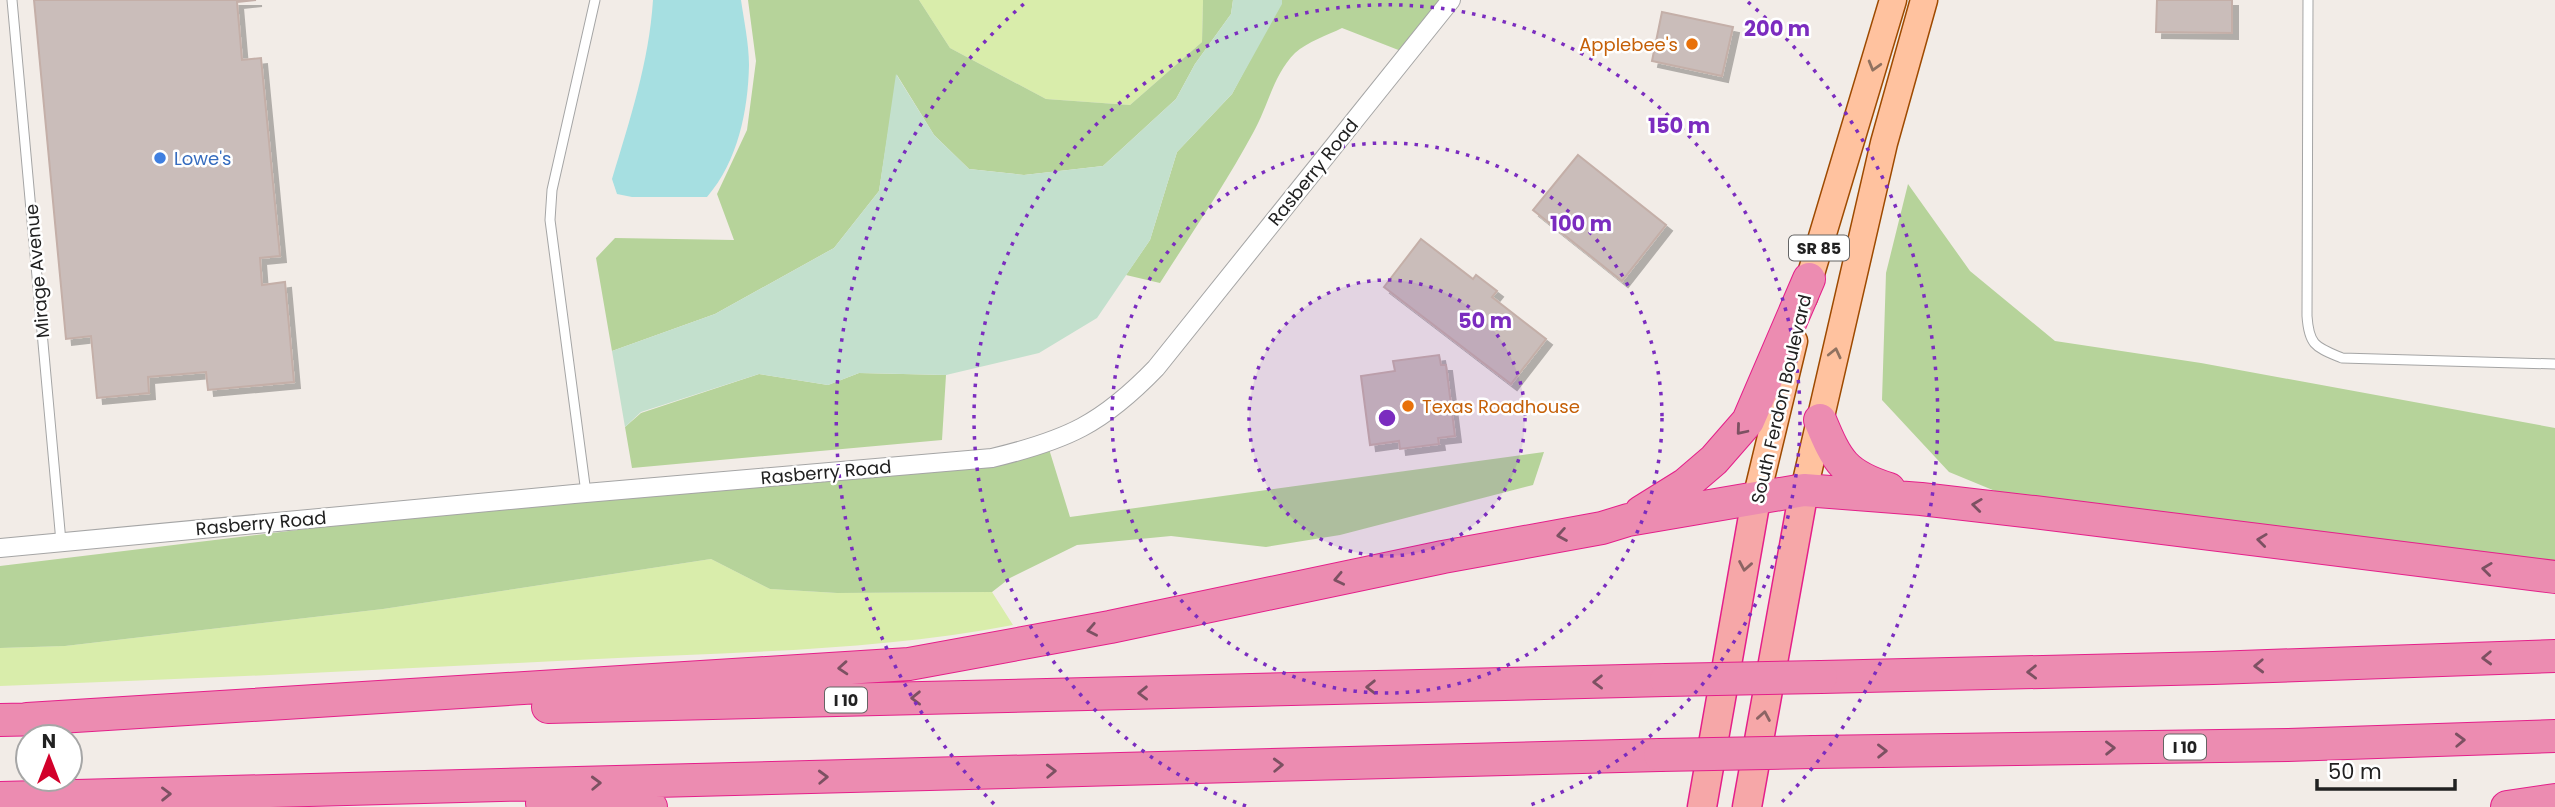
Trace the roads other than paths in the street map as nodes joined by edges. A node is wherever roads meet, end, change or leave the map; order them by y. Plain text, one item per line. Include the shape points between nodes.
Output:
1 (12, 0) edge
2 (595, 0) edge
3 (1451, 0) edge
4 (1893, 0) edge
5 (1924, 0) edge
6 (2308, 0) edge
7 (1809, 279) junction
8 (2555, 364) edge
9 (1820, 419) junction
10 (1804, 490) junction
11 (586, 493) junction
12 (1756, 499) junction
13 (1920, 499) junction
14 (1628, 520) junction
15 (61, 542) junction
16 (0, 548) edge
17 (2555, 577) edge
18 (2555, 656) edge
19 (13, 720) edge
20 (2555, 736) edge
21 (405, 789) junction
22 (0, 798) edge
23 (2555, 800) edge
24 (652, 807) edge
25 (1702, 807) edge
26 (1747, 807) edge
27 (2507, 807) edge

1 - 15 lane, Mirage Avenue
2 - 11 lane via 552,190 550,220
3 - 11 street, Rasberry Road via 1156,368 1122,401 1083,428 1039,447 992,458
4 -> 7 main road, South Ferdon Boulevard / SR 85
9 -> 5 main road, SR 85 via 1884,143
6 - 8 lane via 2307,316 2308,334 2315,346 2342,358
7 - 12 main road, South Ferdon Boulevard / SR 85
7 -> 14 highway via 1748,421 1686,484
9 - 10 main road, SR 85
9 - 13 highway via 1834,455 1849,471
10 - 12 highway
10 - 13 highway
26 -> 10 highway, SR 85
11 - 15 street, Rasberry Road
12 - 14 highway
12 -> 25 highway, South Ferdon Boulevard / SR 85
17 -> 13 highway
14 -> 19 highway via 909,664
15 - 16 street, Rasberry Road
18 -> 19 highway, I 10, bridge
21 -> 20 highway, I 10, bridge
22 -> 21 highway, I 10
21 - 24 highway via 568,805
23 - 27 highway

